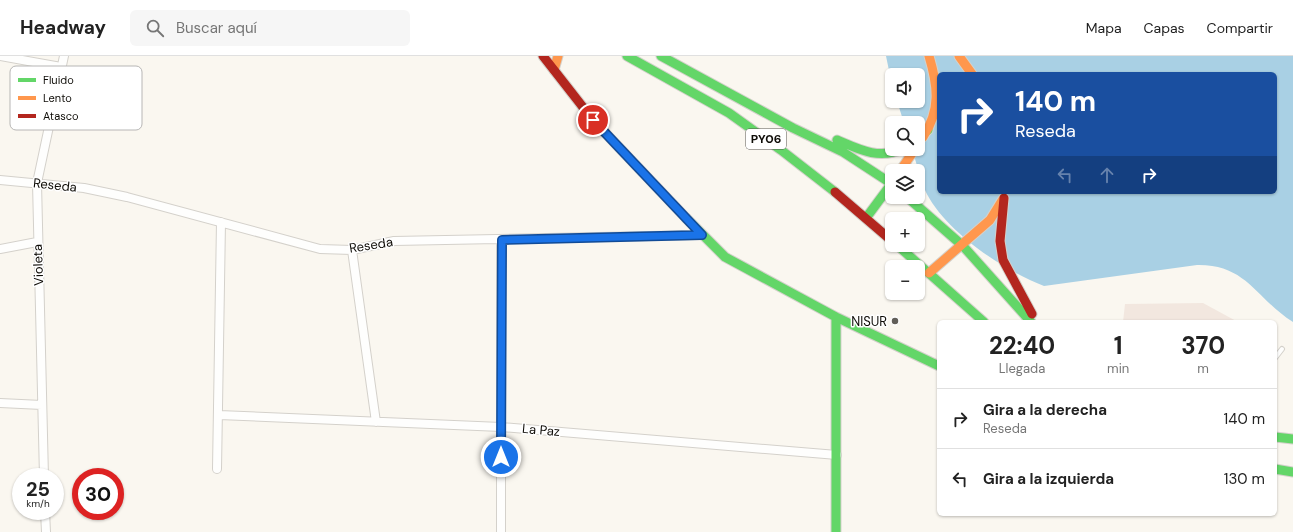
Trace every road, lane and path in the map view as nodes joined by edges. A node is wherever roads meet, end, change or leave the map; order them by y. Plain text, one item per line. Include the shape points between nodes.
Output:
1 (0, 56) edge
2 (64, 56) edge
3 (543, 56) edge
4 (558, 56) edge
5 (627, 56) edge
6 (661, 56) edge
7 (671, 56) edge
8 (929, 56) edge
9 (958, 56) edge
10 (55, 66) edge
11 (61, 66) edge
12 (554, 70) junction
13 (970, 72) edge
14 (702, 79) junction
15 (766, 114) junction
16 (48, 130) edge
17 (928, 130) junction
18 (925, 132) edge
19 (925, 134) edge
20 (885, 154) edge
21 (885, 179) edge
22 (0, 180) edge
23 (37, 183) junction
24 (885, 192) edge
25 (1004, 195) edge
26 (915, 204) edge
27 (866, 218) junction
28 (221, 222) junction
29 (702, 235) junction
30 (885, 235) edge
31 (502, 240) junction
32 (37, 242) junction
33 (963, 246) junction
34 (0, 249) edge
35 (352, 250) junction
36 (905, 252) edge
37 (929, 273) junction
38 (836, 317) junction
39 (982, 320) edge
40 (1028, 320) edge
41 (1035, 320) edge
42 (1282, 349) dead end
43 (1277, 355) edge
44 (937, 365) edge
45 (0, 402) edge
46 (42, 405) junction
47 (219, 415) junction
48 (376, 422) junction
49 (501, 427) junction
50 (1277, 437) edge
51 (1293, 439) edge
52 (837, 455) junction
53 (44, 468) edge
54 (217, 469) dead end
55 (1277, 469) edge
56 (1293, 472) edge
57 (45, 520) edge
58 (46, 532) edge
59 (501, 532) edge
60 (836, 532) edge

1 - 10 street
2 - 11 street, Violeta
3 - 12 main road
4 - 12 main road
5 - 27 main road, PY06 via 742,121
6 - 14 main road, PY06
7 - 14 street
8 - 17 main road via 937,86 935,109
9 - 13 main road
12 - 29 main road via 593,120
14 - 15 main road, PY06
15 - 20 main road via 808,127 868,153
15 - 21 main road, PY06 via 843,152
16 - 23 street, Violeta
17 - 18 main road
17 - 19 main road
22 - 23 street, Reseda
23 - 28 street, Reseda via 120,195
23 - 32 street, Violeta
24 - 27 main road
25 - 33 main road via 990,220
25 - 41 main road via 1000,241 1003,260
26 - 33 main road
27 - 30 main road, PY06
28 - 35 street, Reseda via 320,249
28 - 47 street
29 - 31 street, Reseda
29 - 38 main road via 725,257
31 - 35 street, Reseda via 394,240
31 - 49 street
32 - 34 street
32 - 46 street, Violeta
33 - 37 main road
33 - 40 main road
35 - 48 street
36 - 37 main road
37 - 39 main road
38 - 44 main road
38 - 52 main road
42 - 43 lane
45 - 46 street
46 - 53 street, Violeta
47 - 48 street, La Paz
47 - 54 street
48 - 49 street, La Paz
49 - 52 street, La Paz
49 - 59 street
50 - 51 main road
52 - 60 main road
55 - 56 main road
57 - 58 street

